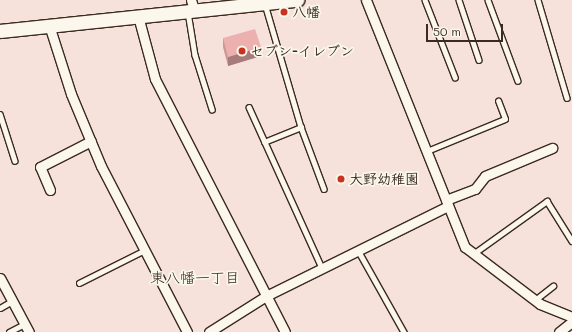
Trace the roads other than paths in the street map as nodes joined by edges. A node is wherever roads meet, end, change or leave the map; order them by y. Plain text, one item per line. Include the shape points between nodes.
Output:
1 (297, 0) edge
2 (366, 0) edge
3 (425, 0) edge
4 (459, 0) edge
5 (488, 0) edge
6 (538, 0) edge
7 (265, 3) junction
8 (191, 7) edge
9 (138, 16) junction
10 (49, 25) junction
11 (0, 31) edge
12 (479, 60) dead end
13 (455, 77) dead end
14 (518, 81) dead end
15 (567, 98) dead end
16 (498, 101) dead end
17 (249, 107) dead end
18 (212, 109) dead end
19 (0, 114) edge
20 (301, 127) junction
21 (91, 141) junction
22 (264, 142) junction
23 (552, 148) dead end
24 (426, 151) junction
25 (15, 161) dead end
26 (324, 189) dead end
27 (50, 190) dead end
28 (447, 203) junction
29 (572, 241) edge
30 (145, 250) junction
31 (358, 250) junction
32 (472, 255) junction
33 (322, 268) junction
34 (0, 278) edge
35 (79, 283) dead end
36 (553, 286) dead end
37 (266, 296) junction
38 (534, 300) junction
39 (12, 301) junction
40 (0, 308) edge
41 (572, 317) edge
42 (572, 322) edge
43 (25, 324) junction
44 (9, 332) edge
45 (29, 332) edge
46 (187, 332) edge
47 (209, 332) edge
48 (285, 332) edge
49 (404, 332) edge
50 (559, 332) edge

1 - 7 street
2 - 24 street
3 - 13 lane
4 - 12 lane
5 - 14 lane
6 - 15 lane
7 - 8 street
7 - 20 lane
8 - 9 street
8 - 18 lane via 195,55
9 - 10 street
9 - 37 street via 155,79
10 - 11 street
10 - 21 street
16 - 24 lane via 505,119
17 - 22 lane
19 - 25 lane
20 - 22 lane
20 - 26 lane
21 - 27 street via 40,167
21 - 30 street
22 - 33 lane
23 - 28 street via 485,176 475,189
24 - 28 street
28 - 31 street
28 - 32 street via 465,247
29 - 32 lane via 547,201
30 - 35 lane
30 - 46 street
31 - 33 street
31 - 49 lane
32 - 38 street
33 - 37 street
34 - 39 street
36 - 38 lane
37 - 47 street
37 - 48 street
38 - 41 street via 557,314
39 - 40 lane
39 - 43 street
42 - 50 street
43 - 44 lane
43 - 45 street

